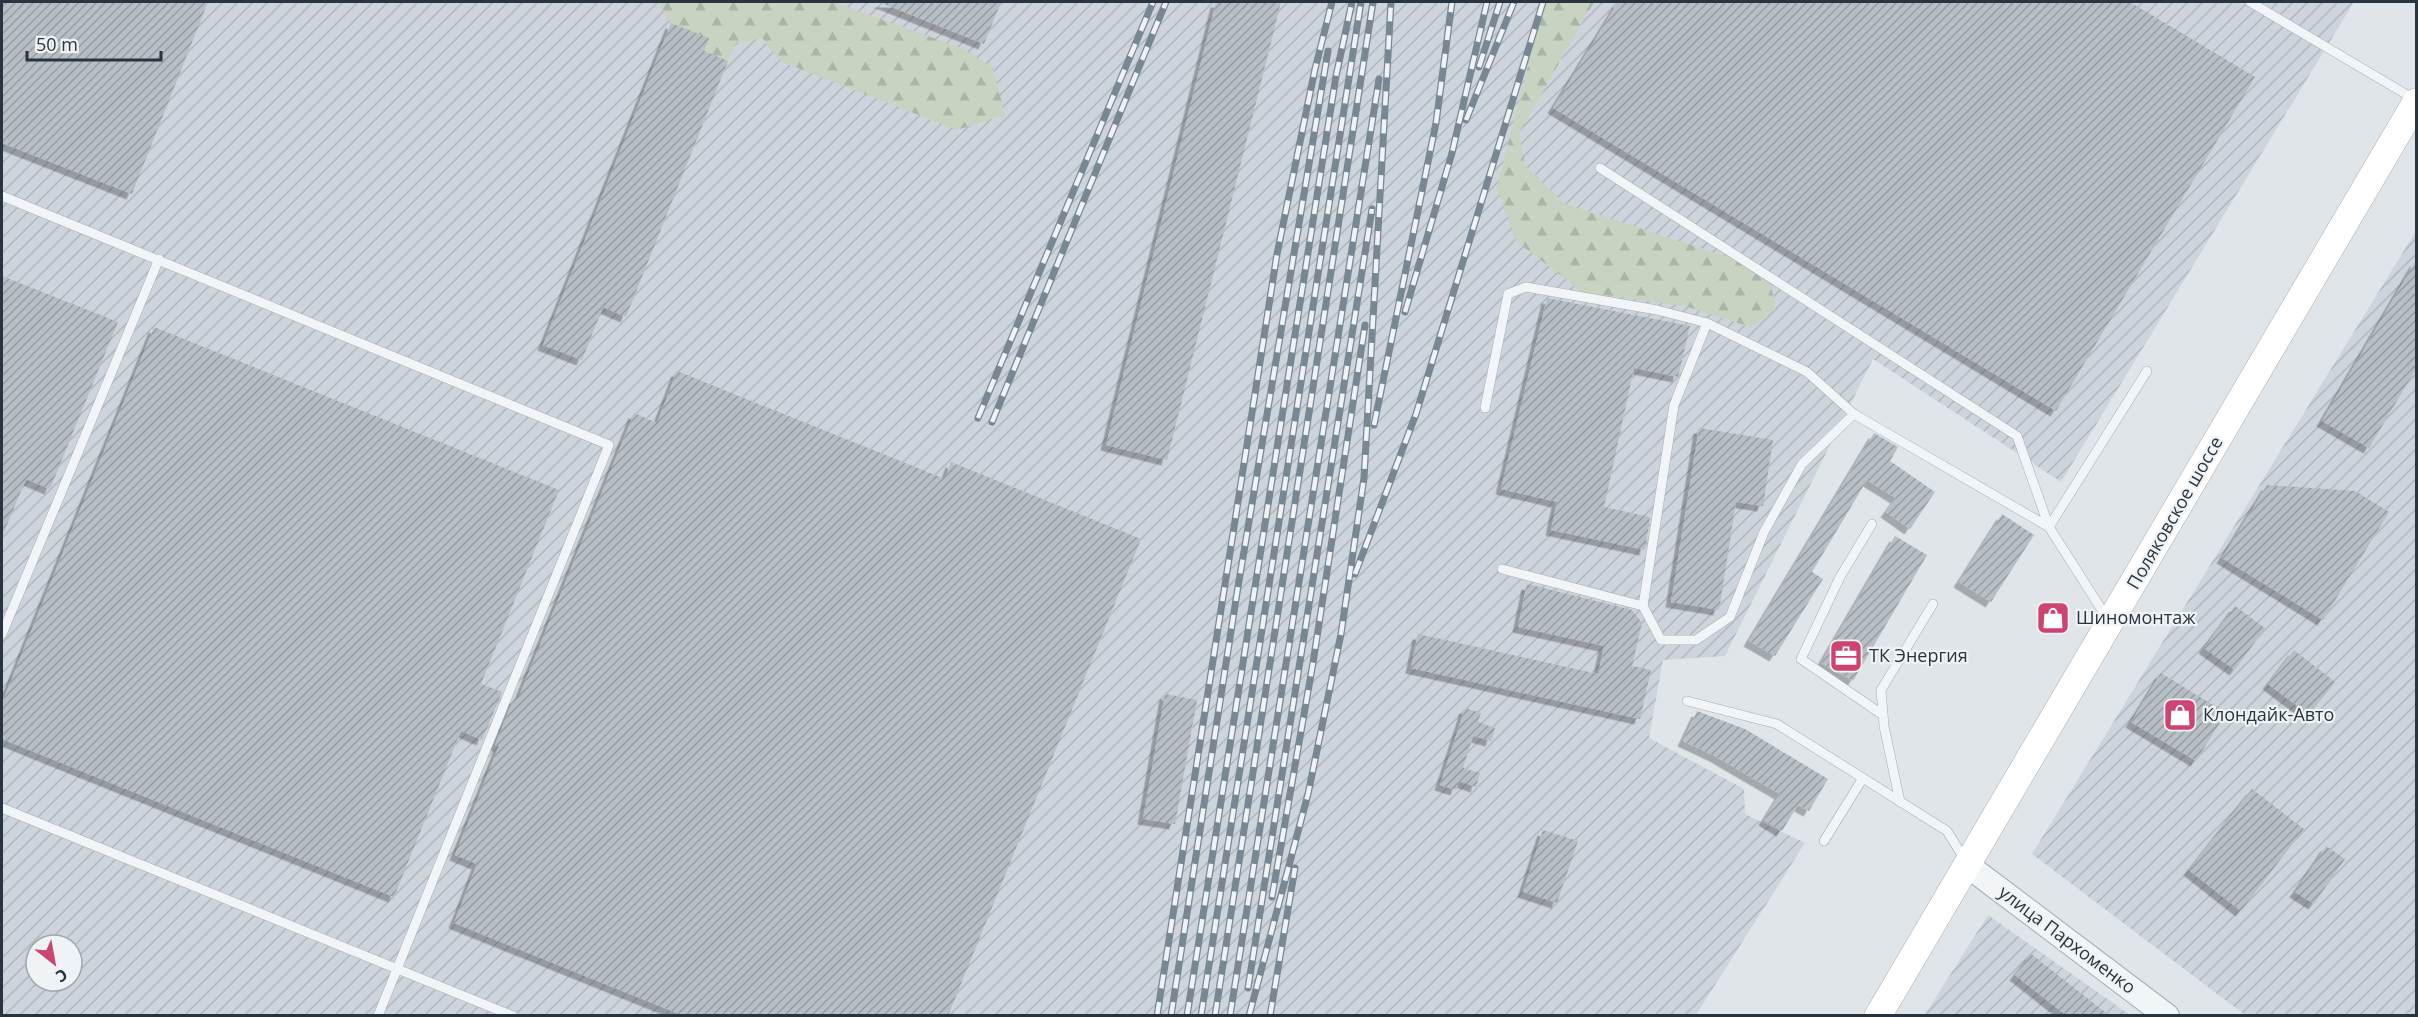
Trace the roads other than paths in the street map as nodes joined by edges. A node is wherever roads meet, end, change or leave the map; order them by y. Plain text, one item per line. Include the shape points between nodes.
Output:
1 (2250, 2) edge
2 (2416, 101) edge
3 (1600, 168) dead end
4 (2, 196) edge
5 (159, 259) junction
6 (1707, 322) junction
7 (2148, 371) dead end
8 (1485, 408) dead end
9 (1854, 414) junction
10 (1872, 524) dead end
11 (2049, 527) junction
12 (1502, 569) dead end
13 (1933, 604) dead end
14 (1643, 606) junction
15 (2110, 623) junction
16 (2, 634) edge
17 (1687, 701) dead end
18 (1883, 715) junction
19 (1863, 778) junction
20 (1900, 801) junction
21 (2, 808) edge
22 (1824, 842) dead end
23 (1967, 865) junction
24 (397, 967) junction
25 (378, 1016) edge
26 (513, 1016) edge
27 (1878, 1016) edge
28 (2167, 1016) edge

1 - 2 lane
2 - 15 main road, Поляковское шоссе
3 - 11 lane via 2017,436
4 - 5 lane
5 - 16 lane
5 - 24 lane via 609,445
6 - 8 lane via 1526,287 1508,294
6 - 9 lane via 1807,372
6 - 14 lane via 1674,405
7 - 11 lane
9 - 11 lane
9 - 14 lane via 1802,464 1764,532 1730,617 1696,640 1661,640
10 - 18 lane via 1839,577 1801,659
11 - 15 lane
12 - 14 lane
13 - 18 lane via 1881,690
15 - 23 main road, Поляковское шоссе
17 - 19 lane via 1777,724
18 - 20 lane
19 - 20 lane
19 - 22 lane
20 - 23 lane via 1947,831
21 - 24 lane
23 - 27 main road, Поляковское шоссе
23 - 28 street, улица Пархоменко
24 - 25 lane
24 - 26 lane

